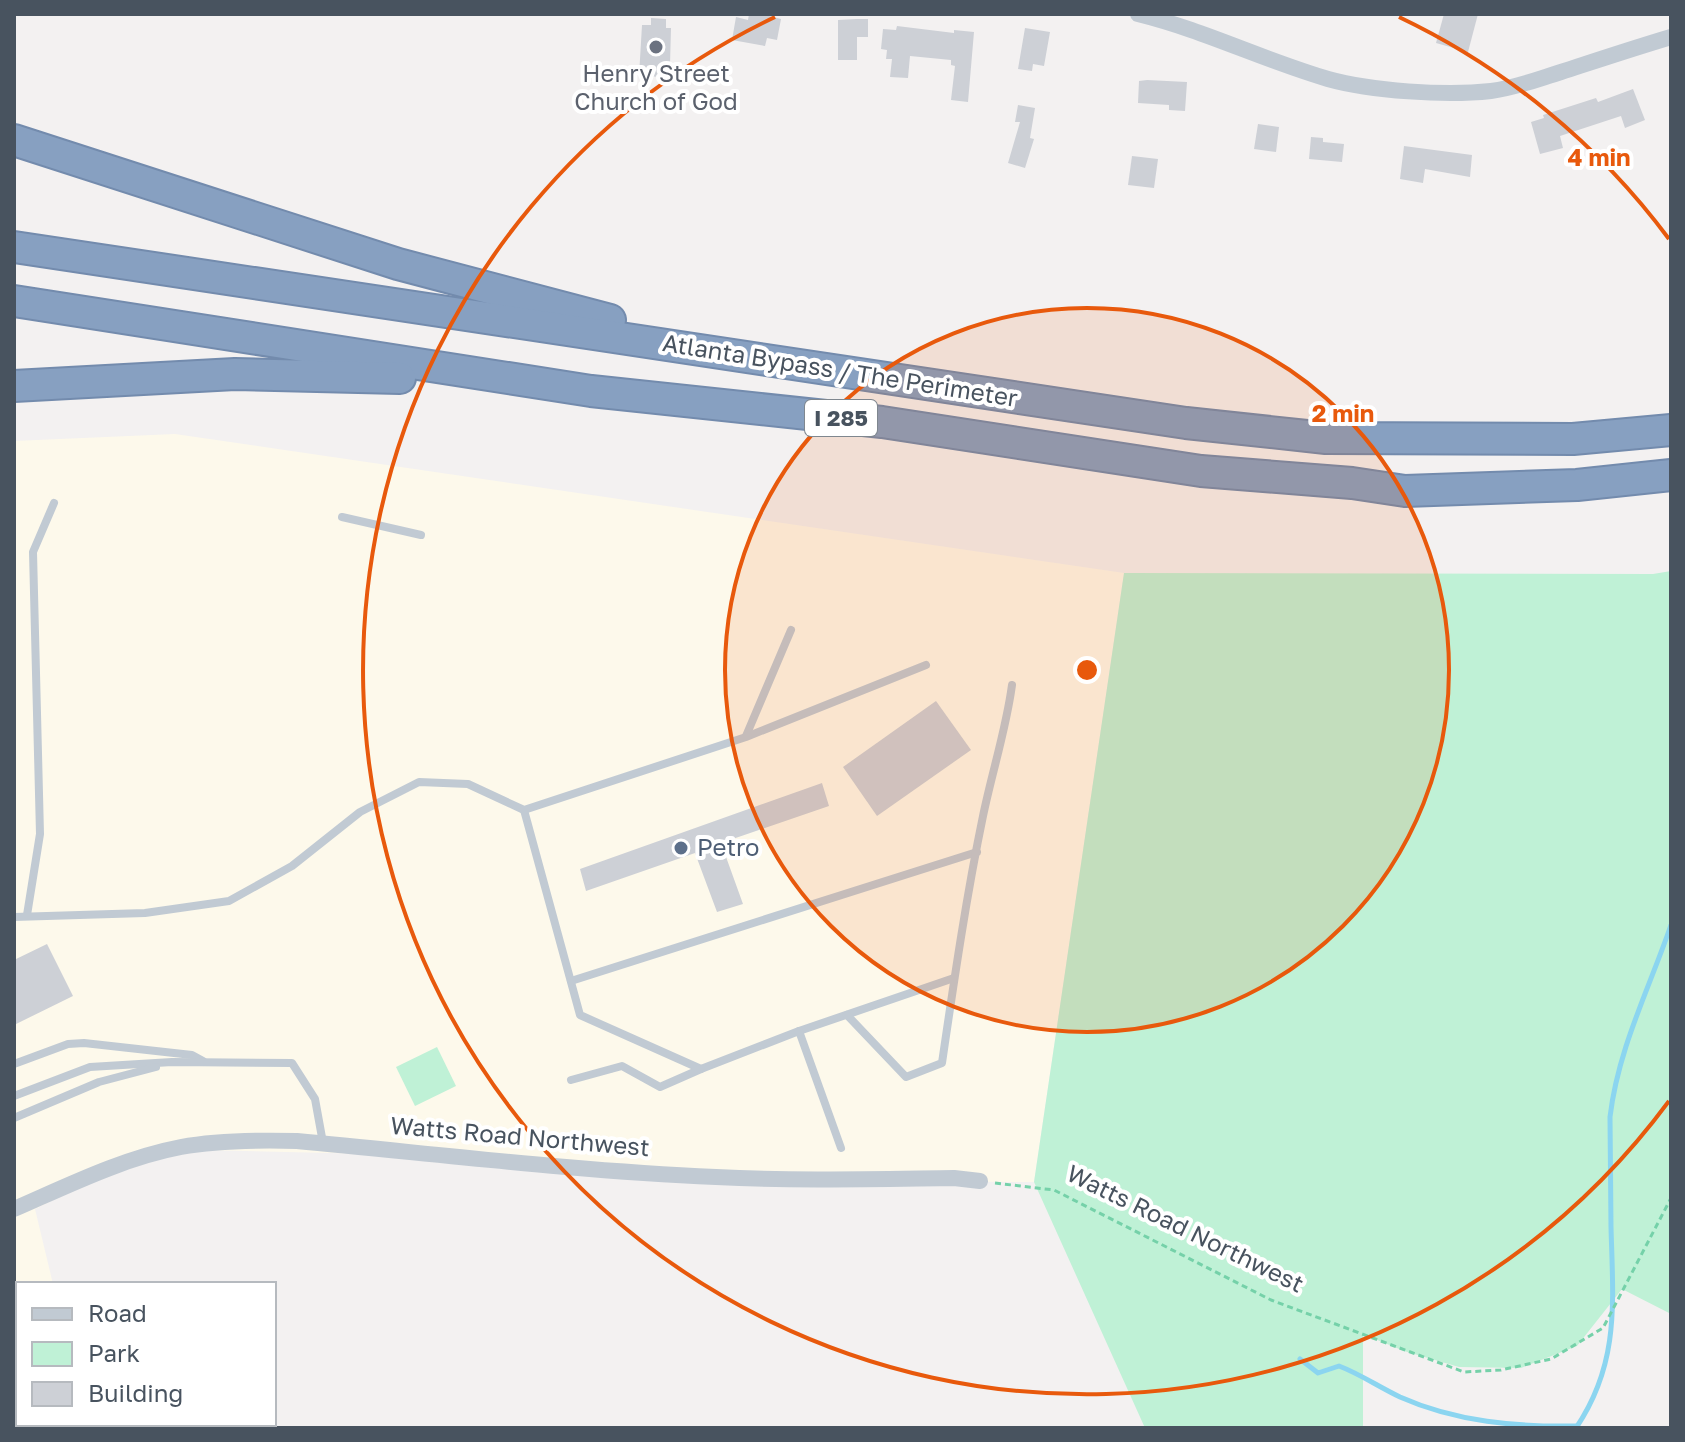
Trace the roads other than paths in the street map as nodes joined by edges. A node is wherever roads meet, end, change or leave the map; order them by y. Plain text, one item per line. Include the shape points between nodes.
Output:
1 (1138, 14) edge
2 (1671, 37) edge
3 (14, 140) edge
4 (14, 247) edge
5 (14, 301) edge
6 (763, 359) junction
7 (14, 386) edge
8 (591, 391) junction
9 (1671, 430) edge
10 (1671, 475) edge
11 (54, 503) dead end
12 (342, 517) dead end
13 (421, 535) dead end
14 (791, 630) dead end
15 (926, 665) dead end
16 (1012, 685) dead end
17 (746, 737) junction
18 (524, 810) junction
19 (977, 852) junction
20 (27, 915) junction
21 (14, 917) edge
22 (954, 978) junction
23 (571, 981) junction
24 (847, 1015) junction
25 (799, 1031) junction
26 (172, 1062) junction
27 (205, 1063) junction
28 (14, 1064) edge
29 (701, 1069) junction
30 (571, 1080) dead end
31 (14, 1096) edge
32 (14, 1118) edge
33 (332, 1144) junction
34 (841, 1148) dead end
35 (980, 1181) road end
36 (14, 1209) edge

1 - 2 street via 1332,80 1459,92 1520,85
3 - 6 highway via 398,264
4 - 6 highway, Atlanta Bypass / The Perimeter / I 285
5 - 8 highway, Atlanta Bypass / The Perimeter / I 285
6 - 9 highway, Atlanta Bypass / The Perimeter / I 285 via 1186,423 1326,438 1573,439
7 - 8 highway via 235,374 374,376
8 - 10 highway, Atlanta Bypass / The Perimeter / I 285 via 882,422 1201,471 1405,491 1577,485
11 - 20 lane via 33,552 40,834
12 - 13 lane
14 - 17 lane
15 - 17 lane
16 - 19 lane
17 - 18 lane
18 - 20 lane via 468,784 419,782 360,812 292,866 229,901 145,913
18 - 23 lane
19 - 22 lane
19 - 23 lane
20 - 21 lane
22 - 24 lane
22 - 24 lane via 942,1063 906,1077
23 - 29 lane via 580,1015
24 - 25 lane
25 - 29 lane
25 - 34 lane
26 - 27 lane
26 - 31 lane via 90,1067
26 - 32 lane via 99,1082
27 - 28 lane via 192,1055 84,1043
27 - 33 lane via 292,1063 315,1099
29 - 30 lane via 660,1087 622,1066
33 - 35 street, Watts Road Northwest via 715,1177
33 - 36 street, Watts Road Northwest via 255,1140 180,1147 120,1165

